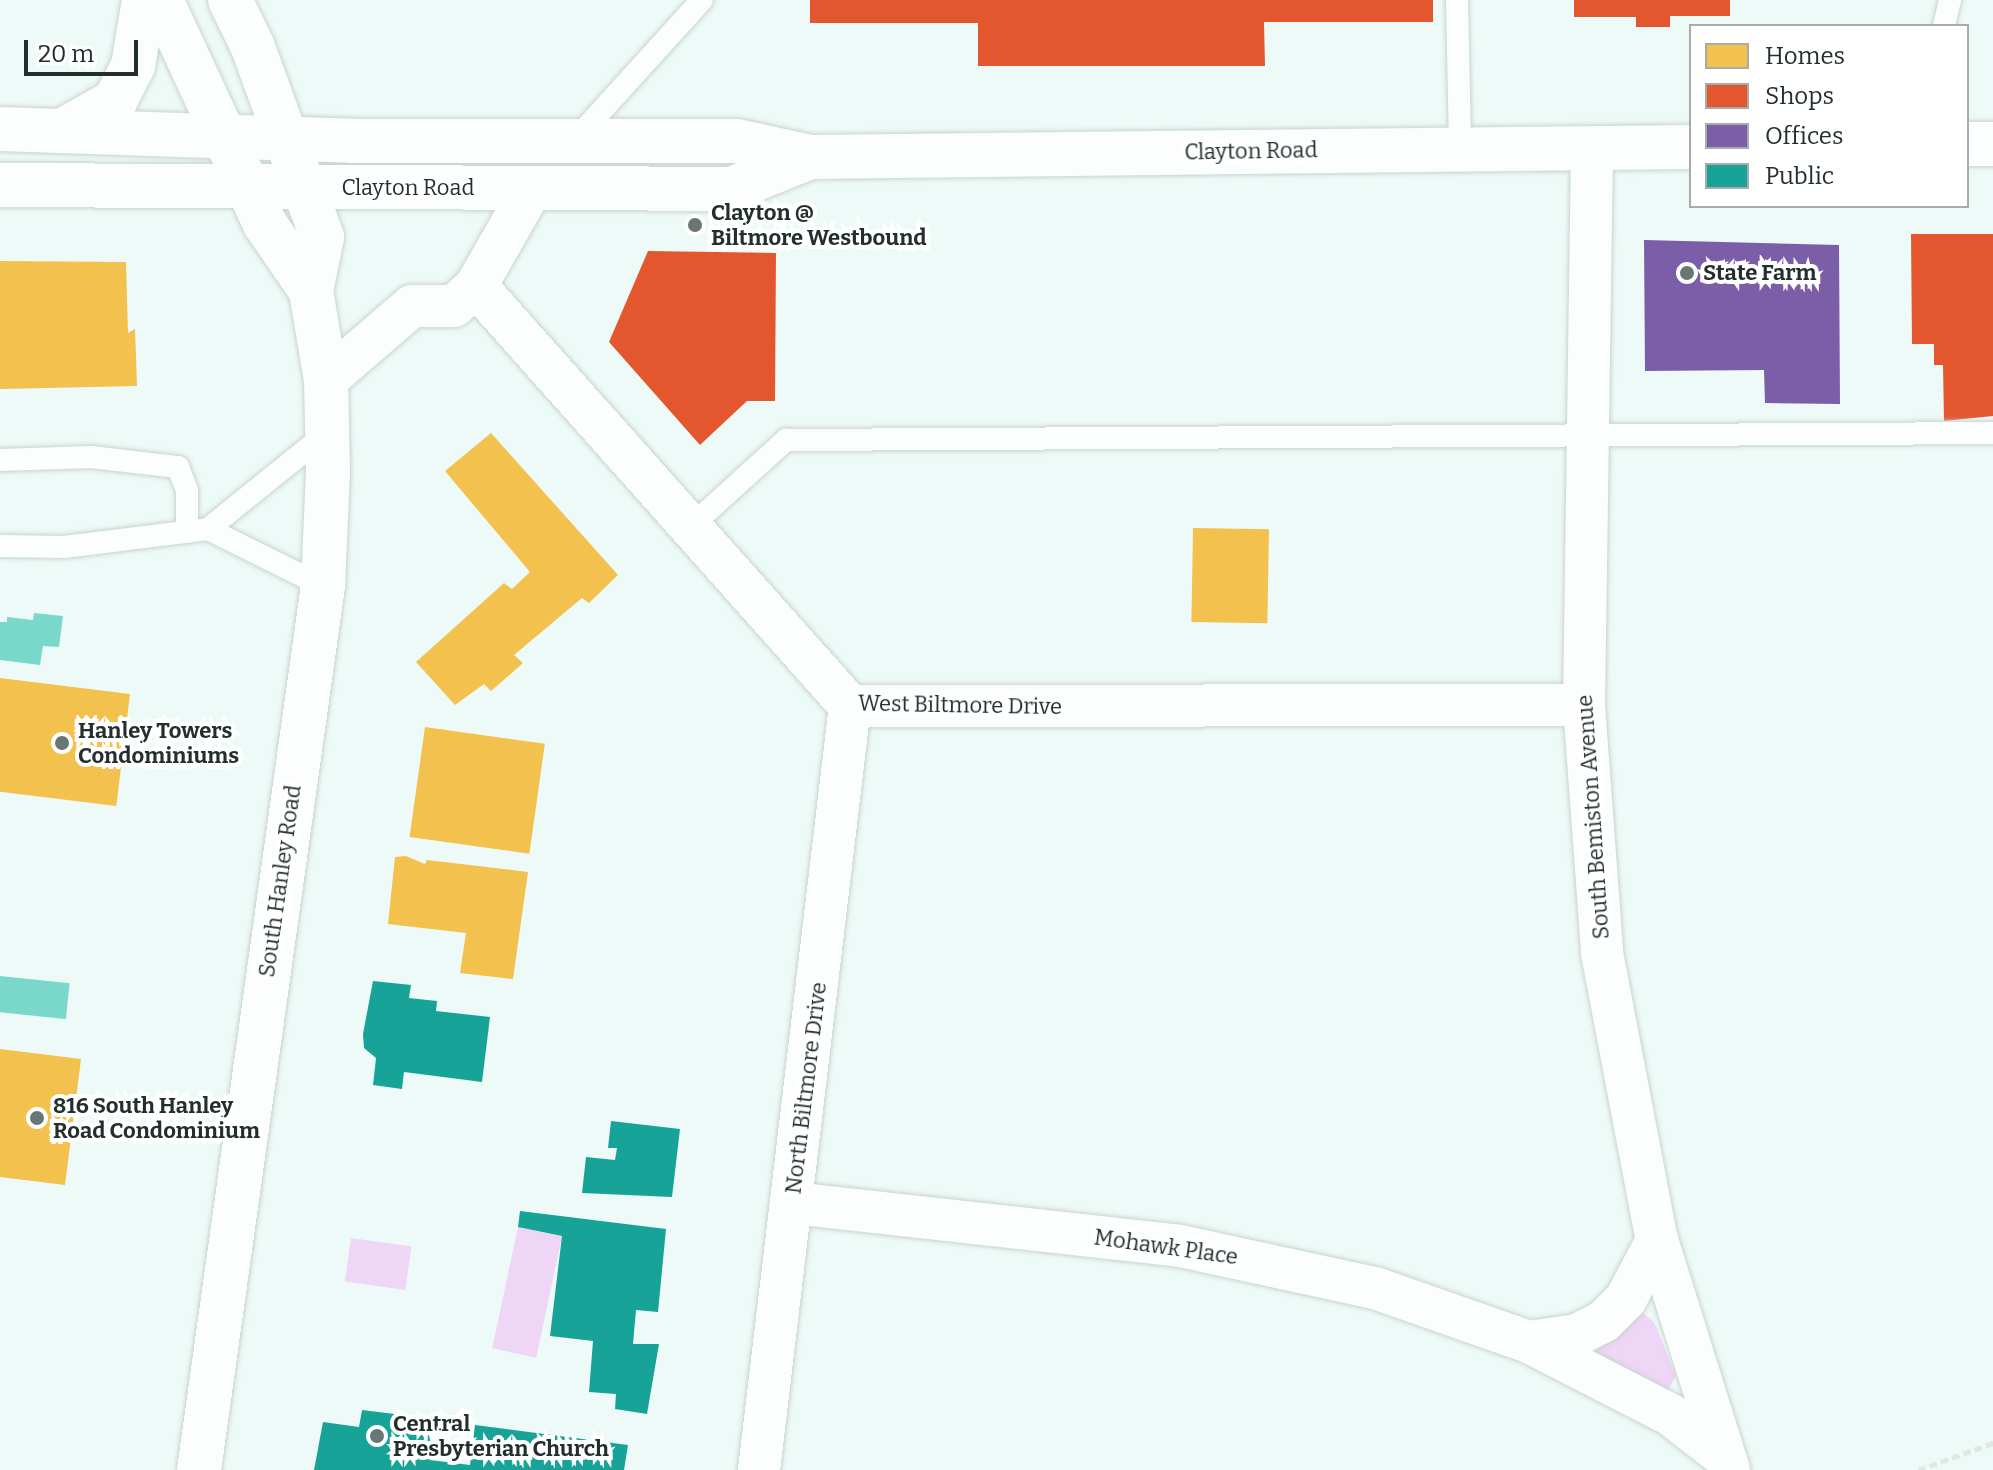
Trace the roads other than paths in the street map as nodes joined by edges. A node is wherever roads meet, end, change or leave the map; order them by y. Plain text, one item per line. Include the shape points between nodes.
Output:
1 (144, 0) edge
2 (161, 0) edge
3 (230, 0) edge
4 (702, 0) edge
5 (1457, 0) edge
6 (1950, 0) edge
7 (1944, 24) edge
8 (0, 129) edge
9 (63, 131) junction
10 (224, 135) junction
11 (286, 138) junction
12 (574, 141) junction
13 (1969, 144) edge
14 (1993, 144) edge
15 (1689, 147) edge
16 (1460, 148) junction
17 (1592, 148) junction
18 (810, 157) junction
19 (0, 185) edge
20 (247, 186) junction
21 (304, 187) junction
22 (532, 188) junction
23 (476, 286) junction
24 (311, 291) junction
25 (326, 380) junction
26 (328, 432) junction
27 (1993, 433) edge
28 (1588, 435) junction
29 (0, 460) edge
30 (690, 527) junction
31 (198, 531) junction
32 (0, 546) edge
33 (323, 586) junction
34 (1584, 705) junction
35 (850, 706) junction
36 (792, 1203) junction
37 (1657, 1240) junction
38 (1529, 1342) junction
39 (1725, 1462) edge
40 (199, 1470) edge
41 (759, 1470) edge

1 - 9 main road via 133,66 115,101
2 - 10 main road, South Hanley Road
3 - 11 main road, South Hanley Road
4 - 12 lane
5 - 16 lane
6 - 7 lane
8 - 9 main road, Clayton Road
9 - 10 main road, Clayton Road
10 - 11 main road, Clayton Road
10 - 20 main road, South Hanley Road
11 - 12 main road, Clayton Road
11 - 21 main road, South Hanley Road
12 - 18 main road, Clayton Road via 737,141
13 - 14 main road
15 - 17 main road, Clayton Road
16 - 17 main road, Clayton Road
16 - 18 main road, Clayton Road
17 - 28 street, South Bemiston Avenue
18 - 22 main road, Clayton Road via 731,189
19 - 20 main road, Clayton Road
20 - 21 main road, Clayton Road
20 - 24 main road, South Hanley Road via 265,224
21 - 22 main road, Clayton Road
21 - 24 main road, South Hanley Road via 322,237
22 - 23 street
23 - 25 street via 454,306 412,306
23 - 30 street, West Biltmore Drive
24 - 25 main road, South Hanley Road
25 - 26 main road, South Hanley Road
26 - 31 lane
26 - 33 main road, South Hanley Road
27 - 28 lane
28 - 30 lane via 786,440
28 - 34 street, South Bemiston Avenue
29 - 31 lane via 91,457 178,467
30 - 35 street, West Biltmore Drive
31 - 32 lane via 64,547
31 - 33 lane
33 - 40 main road, South Hanley Road
34 - 35 street, West Biltmore Drive
34 - 37 street, South Bemiston Avenue via 1602,953
35 - 36 street, North Biltmore Drive
36 - 38 street, Mohawk Place via 1180,1246 1272,1263 1375,1288
36 - 41 street, North Biltmore Drive
37 - 38 street, Mohawk Place via 1626,1299 1604,1321 1577,1335
37 - 39 street, South Bemiston Avenue
38 - 39 street, Mohawk Place via 1671,1415

